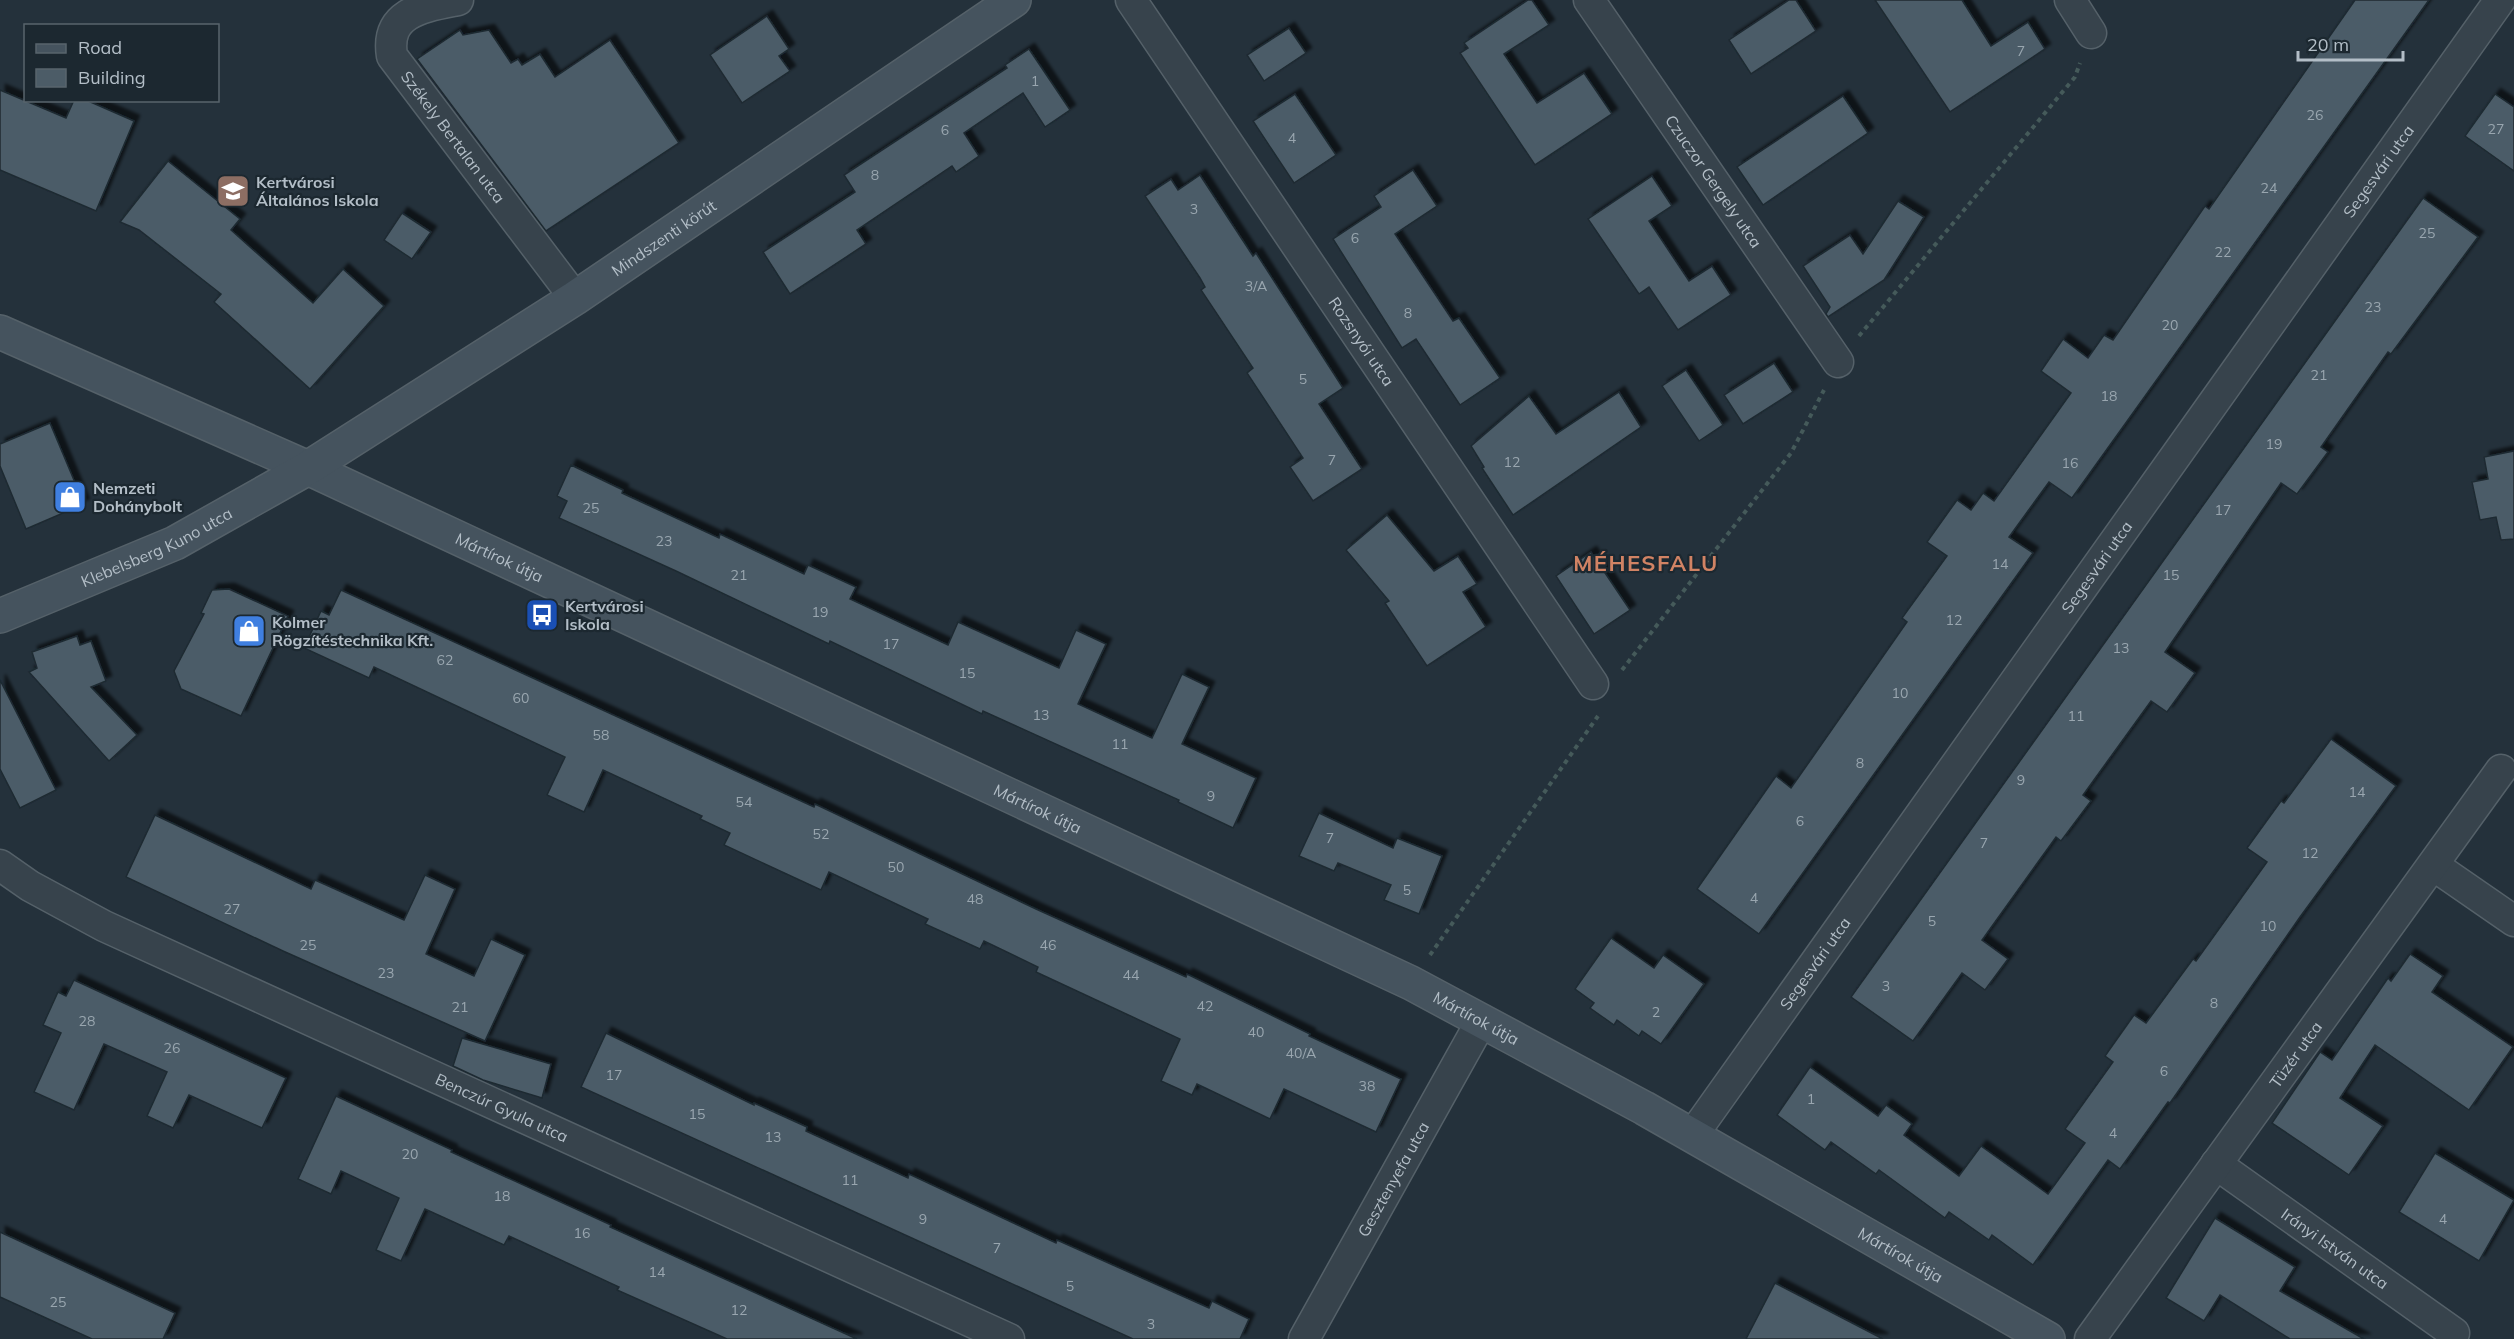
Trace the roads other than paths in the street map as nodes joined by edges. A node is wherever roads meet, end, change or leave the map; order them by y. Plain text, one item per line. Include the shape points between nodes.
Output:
1 (458, 0) edge
2 (1014, 0) edge
3 (1131, 0) edge
4 (1589, 0) edge
5 (2070, 0) edge
6 (2500, 0) edge
7 (2091, 33) road end
8 (575, 298) junction
9 (0, 332) edge
10 (1838, 362) road end
11 (308, 468) junction
12 (0, 616) edge
13 (1593, 684) road end
14 (2501, 770) dead end
15 (2433, 865) junction
16 (0, 866) edge
17 (2514, 921) edge
18 (1482, 1020) junction
19 (1692, 1136) junction
20 (2216, 1164) junction
21 (2454, 1333) dead end
22 (1008, 1339) edge
23 (1304, 1339) edge
24 (2048, 1339) edge
25 (2090, 1339) edge

1 - 8 street, Székely Bertalan utca via 399,21 392,30 392,56
2 - 8 street, Mindszenti körút
3 - 13 street, Rozsnyói utca
4 - 10 street, Czuczor Gergely utca
5 - 7 street
6 - 19 street, Segesvári utca
8 - 11 street, Mindszenti körút
9 - 11 street, Mártírok útja
11 - 12 street, Klebelsberg Kuno utca via 175,543
11 - 18 street, Mártírok útja via 1411,983
14 - 15 street, Tüzér utca
15 - 17 street
15 - 20 street, Tüzér utca
16 - 22 street, Benczúr Gyula utca via 104,926
18 - 19 street, Mártírok útja
18 - 23 street, Gesztenyefa utca
19 - 24 street, Mártírok útja
20 - 21 street, Irányi István utca
20 - 25 street, Tüzér utca

